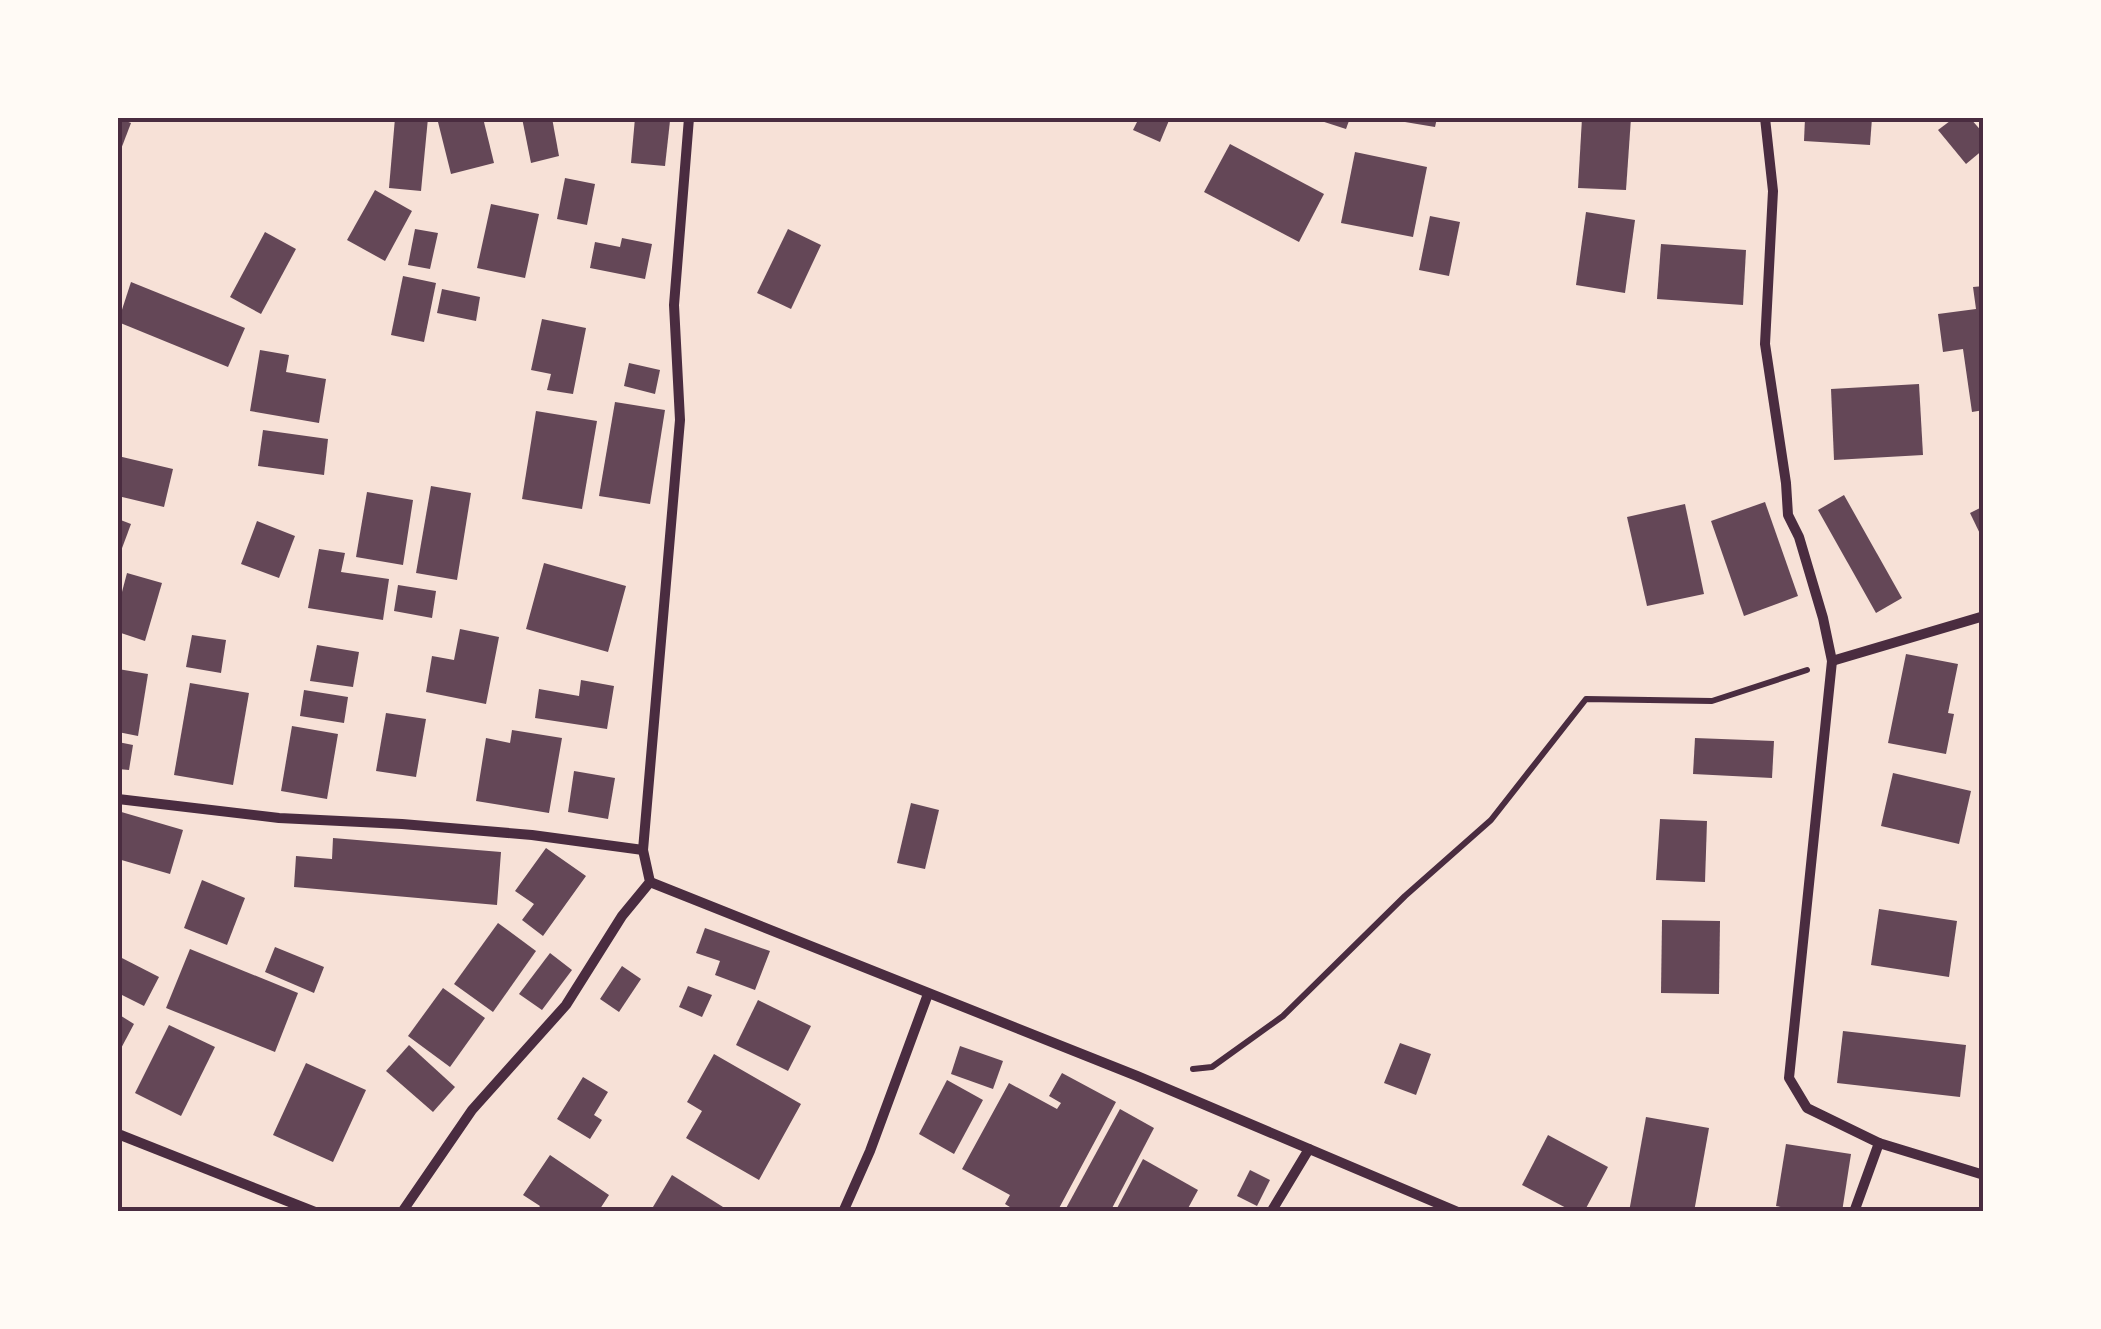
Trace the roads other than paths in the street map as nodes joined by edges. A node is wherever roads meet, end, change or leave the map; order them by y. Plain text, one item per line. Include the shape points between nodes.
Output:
1 (690, 118) edge
2 (1766, 118) edge
3 (1984, 616) edge
4 (1832, 662) junction
5 (118, 799) edge
6 (644, 850) junction
7 (650, 882) junction
8 (928, 994) junction
9 (118, 1134) edge
10 (1879, 1143) junction
11 (1309, 1148) junction
12 (1984, 1175) edge
13 (316, 1212) edge
14 (402, 1212) edge
15 (842, 1212) edge
16 (1271, 1212) edge
17 (1458, 1212) edge
18 (1854, 1212) edge

1 - 6 street via 674,305 680,420
2 - 4 street via 1773,191 1765,344 1788,515
3 - 4 street
4 - 10 street via 1789,1078 1807,1108
5 - 6 street
6 - 7 street
7 - 8 street
7 - 14 street via 566,1005 472,1110
8 - 11 street
8 - 15 street
9 - 13 street
10 - 12 street
10 - 18 street
11 - 16 street
11 - 17 street

